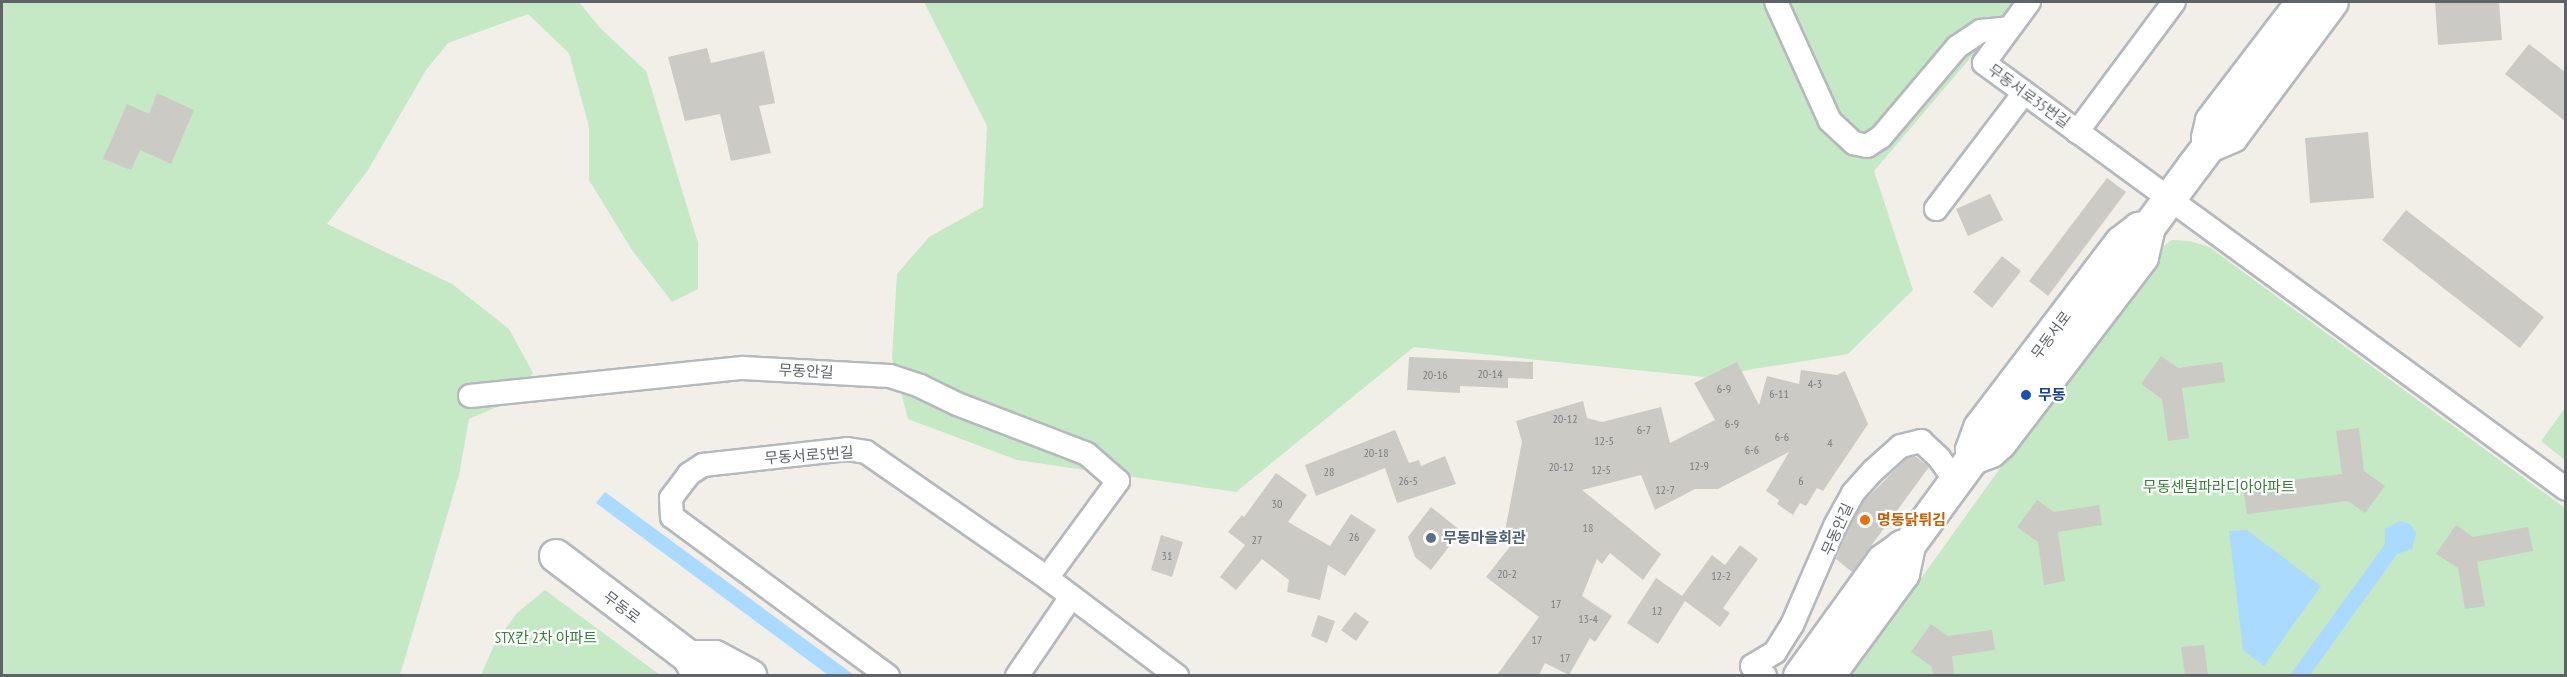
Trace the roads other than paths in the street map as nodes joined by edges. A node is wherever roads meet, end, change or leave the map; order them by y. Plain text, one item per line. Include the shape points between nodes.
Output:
1 (1776, 2) edge
2 (2026, 2) edge
3 (2175, 2) edge
4 (2303, 2) edge
5 (2332, 2) edge
6 (2009, 28) junction
7 (2024, 93) junction
8 (2077, 132) junction
9 (2209, 146) junction
10 (2169, 200) junction
11 (1936, 209) dead end
12 (470, 396) dead end
13 (1965, 469) junction
14 (2565, 489) edge
15 (1909, 545) junction
16 (556, 556) dead end
17 (1047, 578) junction
18 (1071, 597) junction
19 (694, 666) edge
20 (750, 675) edge
21 (888, 675) edge
22 (1017, 675) edge
23 (1177, 675) edge
24 (1766, 675) edge
25 (1800, 675) edge
26 (1828, 675) edge

1 - 6 street via 1830,121 1854,143 1867,146 1881,137 1957,47 1981,31
2 - 6 street, 무동서로35번길
3 - 8 street, 무동서로35번길
4 - 9 main road, 무동서로 via 2212,121
5 - 9 main road, 무동서로 via 2232,136
6 - 7 street, 무동서로35번길 via 1984,63
7 - 8 street, 무동서로35번길
7 - 11 street
8 - 10 street, 무동서로35번길
9 - 10 main road, 무동서로
10 - 13 main road, 무동서로 via 2149,227 2121,243 1980,428
10 - 14 street, 무동서로35번길
12 - 17 street, 무동안길 via 743,368 890,376 1087,454 1118,481
13 - 15 main road, 무동서로
13 - 24 street, 무동안길 via 1939,458 1921,441 1901,446 1874,470 1853,493 1836,524 1792,625 1775,652 1752,666
15 - 25 main road, 무동서로 via 1883,561
15 - 26 main road, 무동서로 via 1903,574
16 - 19 main road, 무동로
17 - 18 street, 무동서로5번길
17 - 21 street, 무동서로5번길 via 866,452 847,449 703,465 689,474 671,498 672,517
18 - 22 street
18 - 23 street, 무동서로5번길
19 - 20 main road, 무동로 via 715,657

